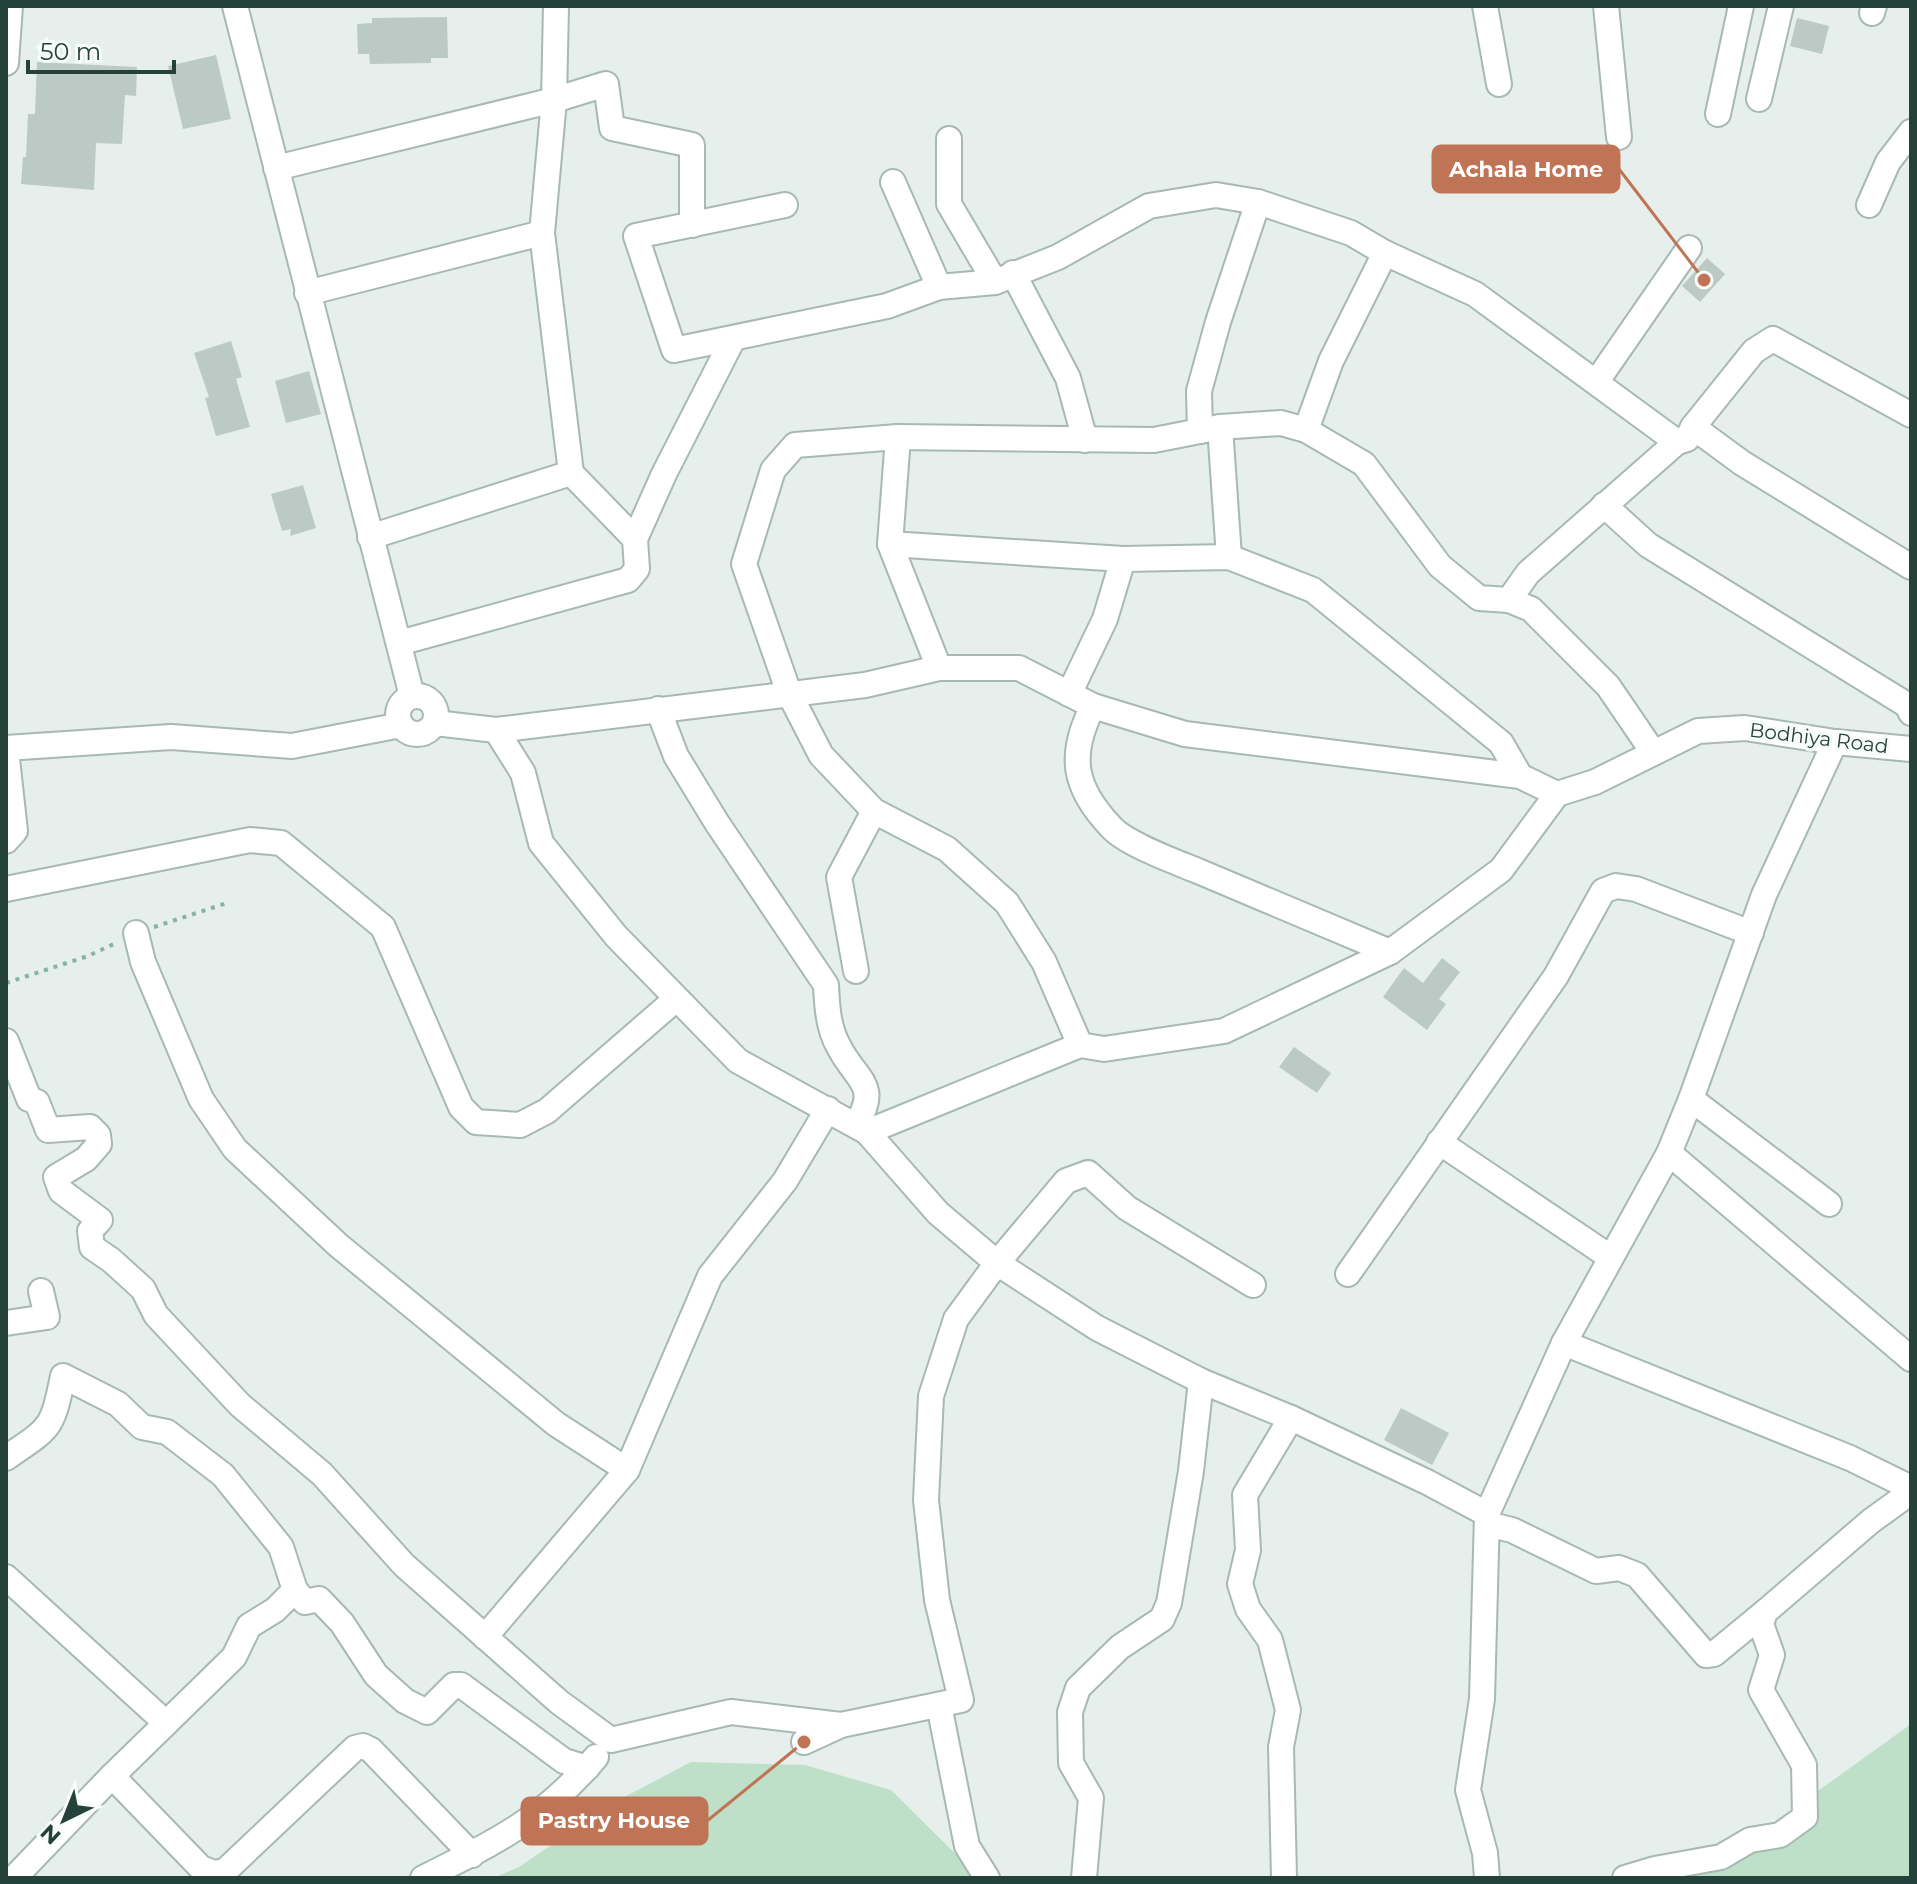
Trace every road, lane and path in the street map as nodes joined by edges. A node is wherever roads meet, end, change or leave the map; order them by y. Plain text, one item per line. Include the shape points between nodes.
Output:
1 (10, 6) edge
2 (235, 6) edge
3 (556, 6) edge
4 (1485, 6) edge
5 (1606, 6) edge
6 (1741, 6) edge
7 (1781, 6) edge
8 (6, 63) edge
9 (1499, 84) dead end
10 (1759, 99) dead end
11 (554, 100) junction
12 (1718, 114) dead end
13 (1911, 132) edge
14 (1619, 137) dead end
15 (949, 139) dead end
16 (276, 168) junction
17 (893, 182) dead end
18 (1258, 202) junction
19 (785, 205) dead end
20 (1869, 205) dead end
21 (692, 225) junction
22 (542, 233) junction
23 (1689, 248) dead end
24 (1385, 253) junction
25 (1004, 278) junction
26 (939, 287) junction
27 (307, 293) junction
28 (733, 339) junction
29 (1597, 381) junction
30 (1911, 415) edge
31 (1210, 429) junction
32 (1306, 430) junction
33 (1685, 434) junction
34 (898, 437) junction
35 (1085, 440) junction
36 (571, 473) junction
37 (1604, 505) junction
38 (370, 537) junction
39 (635, 539) junction
40 (890, 544) junction
41 (1229, 557) junction
42 (1123, 559) junction
43 (1911, 567) edge
44 (1509, 600) junction
45 (399, 643) junction
46 (939, 668) junction
47 (789, 693) junction
48 (1069, 694) junction
49 (412, 696) junction
50 (1093, 706) junction
51 (658, 709) junction
52 (1911, 713) edge
53 (435, 723) junction
54 (401, 725) junction
55 (496, 730) junction
56 (1835, 742) junction
57 (6, 749) edge
58 (1911, 749) edge
59 (1653, 752) junction
60 (1520, 776) junction
61 (1557, 794) junction
62 (874, 811) junction
63 (6, 841) edge
64 (6, 889) edge
65 (136, 933) dead end
66 (1751, 933) junction
67 (1390, 952) junction
68 (856, 971) dead end
69 (676, 999) junction
70 (6, 1041) edge
71 (1080, 1045) junction
72 (1691, 1099) junction
73 (828, 1109) junction
74 (862, 1128) junction
75 (1439, 1142) junction
76 (1669, 1153) junction
77 (1829, 1204) dead end
78 (1610, 1257) junction
79 (997, 1263) junction
80 (1348, 1274) dead end
81 (1253, 1285) dead end
82 (41, 1291) dead end
83 (6, 1323) edge
84 (1564, 1343) junction
85 (1911, 1359) edge
86 (1201, 1381) junction
87 (1291, 1418) junction
88 (6, 1458) edge
89 (627, 1470) junction
90 (1911, 1490) edge
91 (1487, 1519) junction
92 (6, 1577) edge
93 (295, 1590) junction
94 (1765, 1612) junction
95 (485, 1637) junction
96 (939, 1705) junction
97 (166, 1723) junction
98 (841, 1725) junction
99 (611, 1740) junction
100 (804, 1742) dead end
101 (587, 1768) junction
102 (112, 1776) junction
103 (472, 1855) junction
104 (14, 1878) edge
105 (423, 1878) edge
106 (987, 1878) edge
107 (1084, 1878) edge
108 (1284, 1878) edge
109 (1487, 1878) edge
110 (1625, 1878) edge

1 - 8 street
2 - 16 street
3 - 11 street
4 - 9 street
5 - 14 street
6 - 12 street
7 - 10 street
11 - 16 street
11 - 21 street via 606,84 612,128 692,145
11 - 22 street
13 - 20 street via 1888,162
15 - 25 street via 949,204
16 - 27 street
17 - 26 street
18 - 24 street via 1351,233
18 - 25 street via 1216,195 1149,206 1058,257
18 - 31 street via 1199,391
19 - 21 street
21 - 28 street via 636,236 674,350
22 - 27 street
22 - 36 street
23 - 29 street
24 - 29 street via 1475,294
24 - 32 street via 1331,361
25 - 26 street
25 - 35 street via 1068,378
26 - 28 street via 887,306
27 - 38 street
28 - 39 street
29 - 33 street
30 - 33 street via 1773,339 1754,351
31 - 32 street via 1281,423
31 - 35 street via 1154,440
31 - 41 street
32 - 44 street via 1364,464 1440,566 1479,598
33 - 37 street
33 - 43 street
34 - 35 street
34 - 40 street
34 - 47 street via 795,445 773,470 744,564
36 - 38 street
36 - 39 street
37 - 44 street via 1528,573
37 - 52 street via 1648,545 1907,705
38 - 45 street
39 - 45 street via 637,569 628,580
40 - 42 street
40 - 46 street
41 - 42 street
41 - 60 street via 1313,590 1501,743
42 - 48 street via 1105,619
44 - 59 street via 1531,609 1608,686
45 - 49 street
46 - 47 street via 865,685
46 - 48 street via 1019,668
47 - 51 street
47 - 62 street via 821,755
48 - 50 street
49 - 53 street via 432,702
49 - 54 street via 400,704
50 - 60 street via 1185,734
50 - 67 street via 1080,732 1076,763 1086,795 1113,830
51 - 55 street
51 - 74 street via 676,756 708,810 826,985 828,1017 838,1046 866,1086
53 - 54 street via 415,734
53 - 55 street
54 - 57 street via 292,746 171,737
55 - 69 street via 523,773 541,843 616,936
56 - 58 street, Bodhiya Road
56 - 59 street, Bodhiya Road via 1745,728 1698,731
56 - 66 street
57 - 63 street via 15,831
59 - 61 street, Bodhiya Road via 1595,782
60 - 61 street
61 - 67 street via 1501,870
62 - 68 street via 839,877
62 - 71 street via 947,849 1007,903 1044,962
64 - 69 street via 250,840 281,843 383,927 461,1107 476,1122 520,1125 547,1111
65 - 89 street via 143,962 201,1099 235,1149 338,1245 556,1424
66 - 72 street
66 - 75 street via 1636,889 1616,886 1603,891 1556,976
67 - 71 street via 1224,1031 1104,1049
69 - 73 street via 738,1061
70 - 95 street via 48,1130 90,1127 98,1135 99,1144 86,1159 56,1177 61,1191 100,1220 90,1231 92,1247 143,1289 156,1315 240,1405 322,1474 404,1565
71 - 74 street
72 - 76 street
72 - 77 street
73 - 74 street
73 - 89 street via 785,1181 710,1276
74 - 79 street via 938,1213
75 - 78 street
75 - 80 street
76 - 78 street
76 - 85 street
78 - 84 street
79 - 81 street via 1066,1181 1088,1173 1127,1208
79 - 86 street via 1097,1328
79 - 96 street via 956,1319 931,1396 926,1500 937,1600 961,1700
82 - 83 street via 47,1317
84 - 90 street via 1850,1458
84 - 91 street
86 - 87 street
86 - 107 street via 1169,1603 1162,1619 1120,1647 1078,1688 1070,1712 1071,1763 1091,1798
87 - 91 street via 1427,1482
87 - 108 street via 1245,1495 1248,1550 1240,1584 1248,1609 1270,1640 1288,1710 1281,1747
88 - 93 street via 43,1433 54,1418 63,1376 118,1404 142,1427 167,1432 223,1475 281,1547
89 - 95 street
90 - 94 street
91 - 94 street via 1596,1571 1619,1568 1637,1575 1706,1655
91 - 109 street via 1482,1699 1468,1790
92 - 97 street
93 - 97 street via 249,1626 234,1657
93 - 101 street via 305,1602 319,1599 376,1675 405,1701 427,1712 454,1685 461,1685 564,1761
94 - 110 street via 1761,1624 1772,1655 1761,1690 1804,1765 1805,1817 1780,1835 1750,1840 1721,1857
95 - 99 street
96 - 98 street
96 - 106 street via 967,1846
97 - 102 street
98 - 99 street via 731,1712
98 - 100 street
99 - 101 street
101 - 103 street via 539,1814
102 - 103 street via 201,1868 214,1873 225,1871 363,1746
102 - 104 street
103 - 105 street

